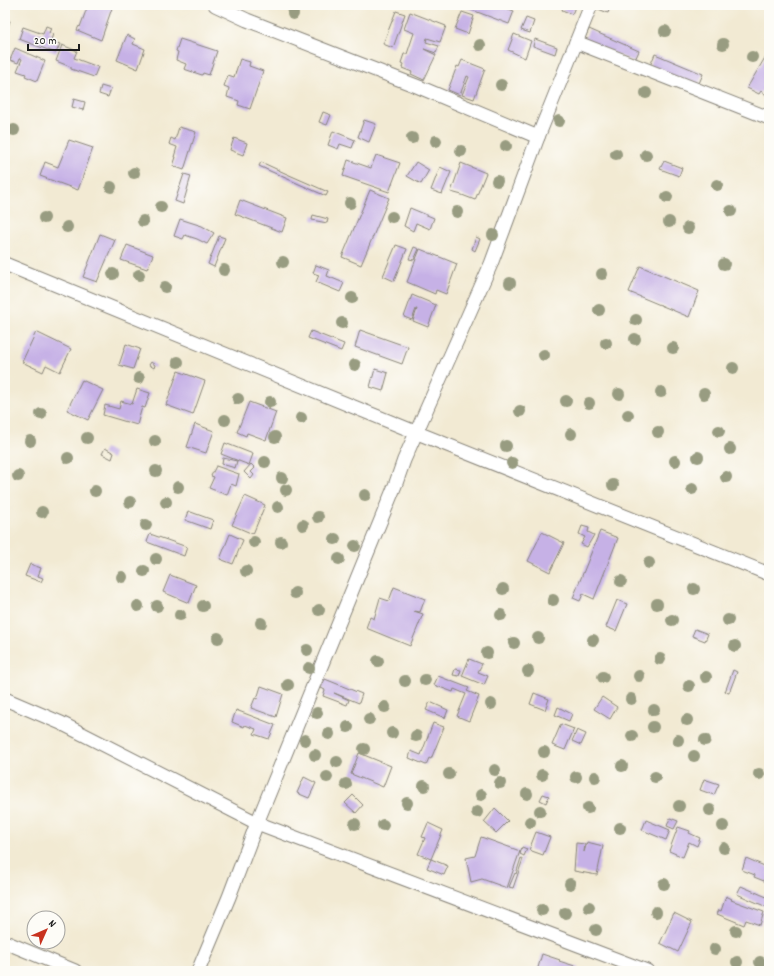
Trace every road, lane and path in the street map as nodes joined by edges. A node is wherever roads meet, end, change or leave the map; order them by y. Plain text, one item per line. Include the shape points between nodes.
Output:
1 (215, 5) edge
2 (590, 5) edge
3 (576, 42) junction
4 (769, 118) edge
5 (538, 137) junction
6 (5, 264) edge
7 (415, 432) junction
8 (769, 574) edge
9 (5, 699) edge
10 (257, 823) junction
11 (5, 942) edge
12 (75, 971) edge
13 (198, 971) edge
14 (647, 971) edge

1 - 5 street
2 - 3 street
3 - 4 street
3 - 5 street
5 - 7 street via 491,264
6 - 7 street
7 - 8 street
7 - 10 street
9 - 10 street via 61,723
10 - 13 street
10 - 14 street
11 - 12 street

